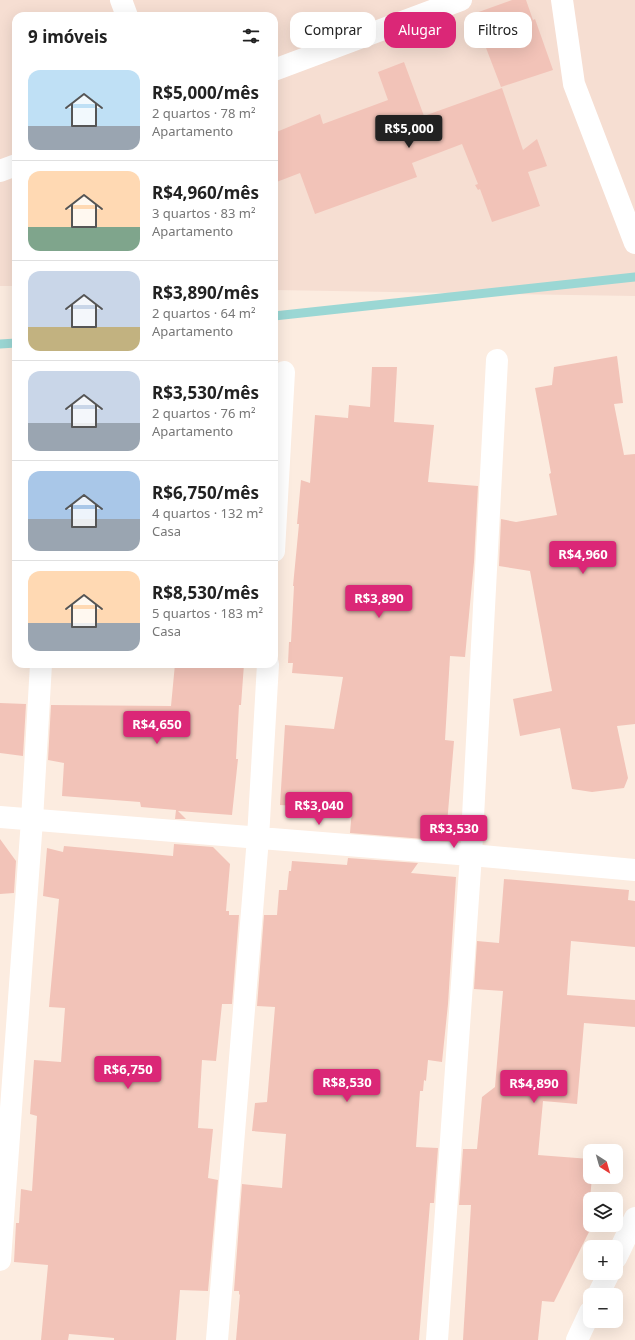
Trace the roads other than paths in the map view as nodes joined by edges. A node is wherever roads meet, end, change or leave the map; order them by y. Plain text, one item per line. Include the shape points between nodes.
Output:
1 (121, 0) edge
2 (459, 0) edge
3 (562, 0) edge
4 (126, 12) edge
5 (278, 68) edge
6 (12, 166) edge
7 (0, 170) edge
8 (635, 243) edge
9 (497, 360) dead end
10 (284, 372) dead end
11 (278, 479) edge
12 (41, 668) edge
13 (268, 668) edge
14 (0, 817) edge
15 (32, 820) junction
16 (258, 838) junction
17 (471, 855) junction
18 (635, 870) edge
19 (635, 1218) edge
20 (623, 1243) edge
21 (0, 1260) edge
22 (583, 1327) edge
23 (217, 1340) edge
24 (437, 1340) edge
25 (577, 1340) edge

1 - 4 street
2 - 5 street
3 - 8 street via 574,84
6 - 7 street
9 - 17 street
10 - 11 street
12 - 15 street
13 - 16 street
14 - 15 street
15 - 16 street
15 - 21 street
16 - 17 street
16 - 23 street
17 - 18 street
17 - 24 street
19 - 20 street
22 - 25 street

